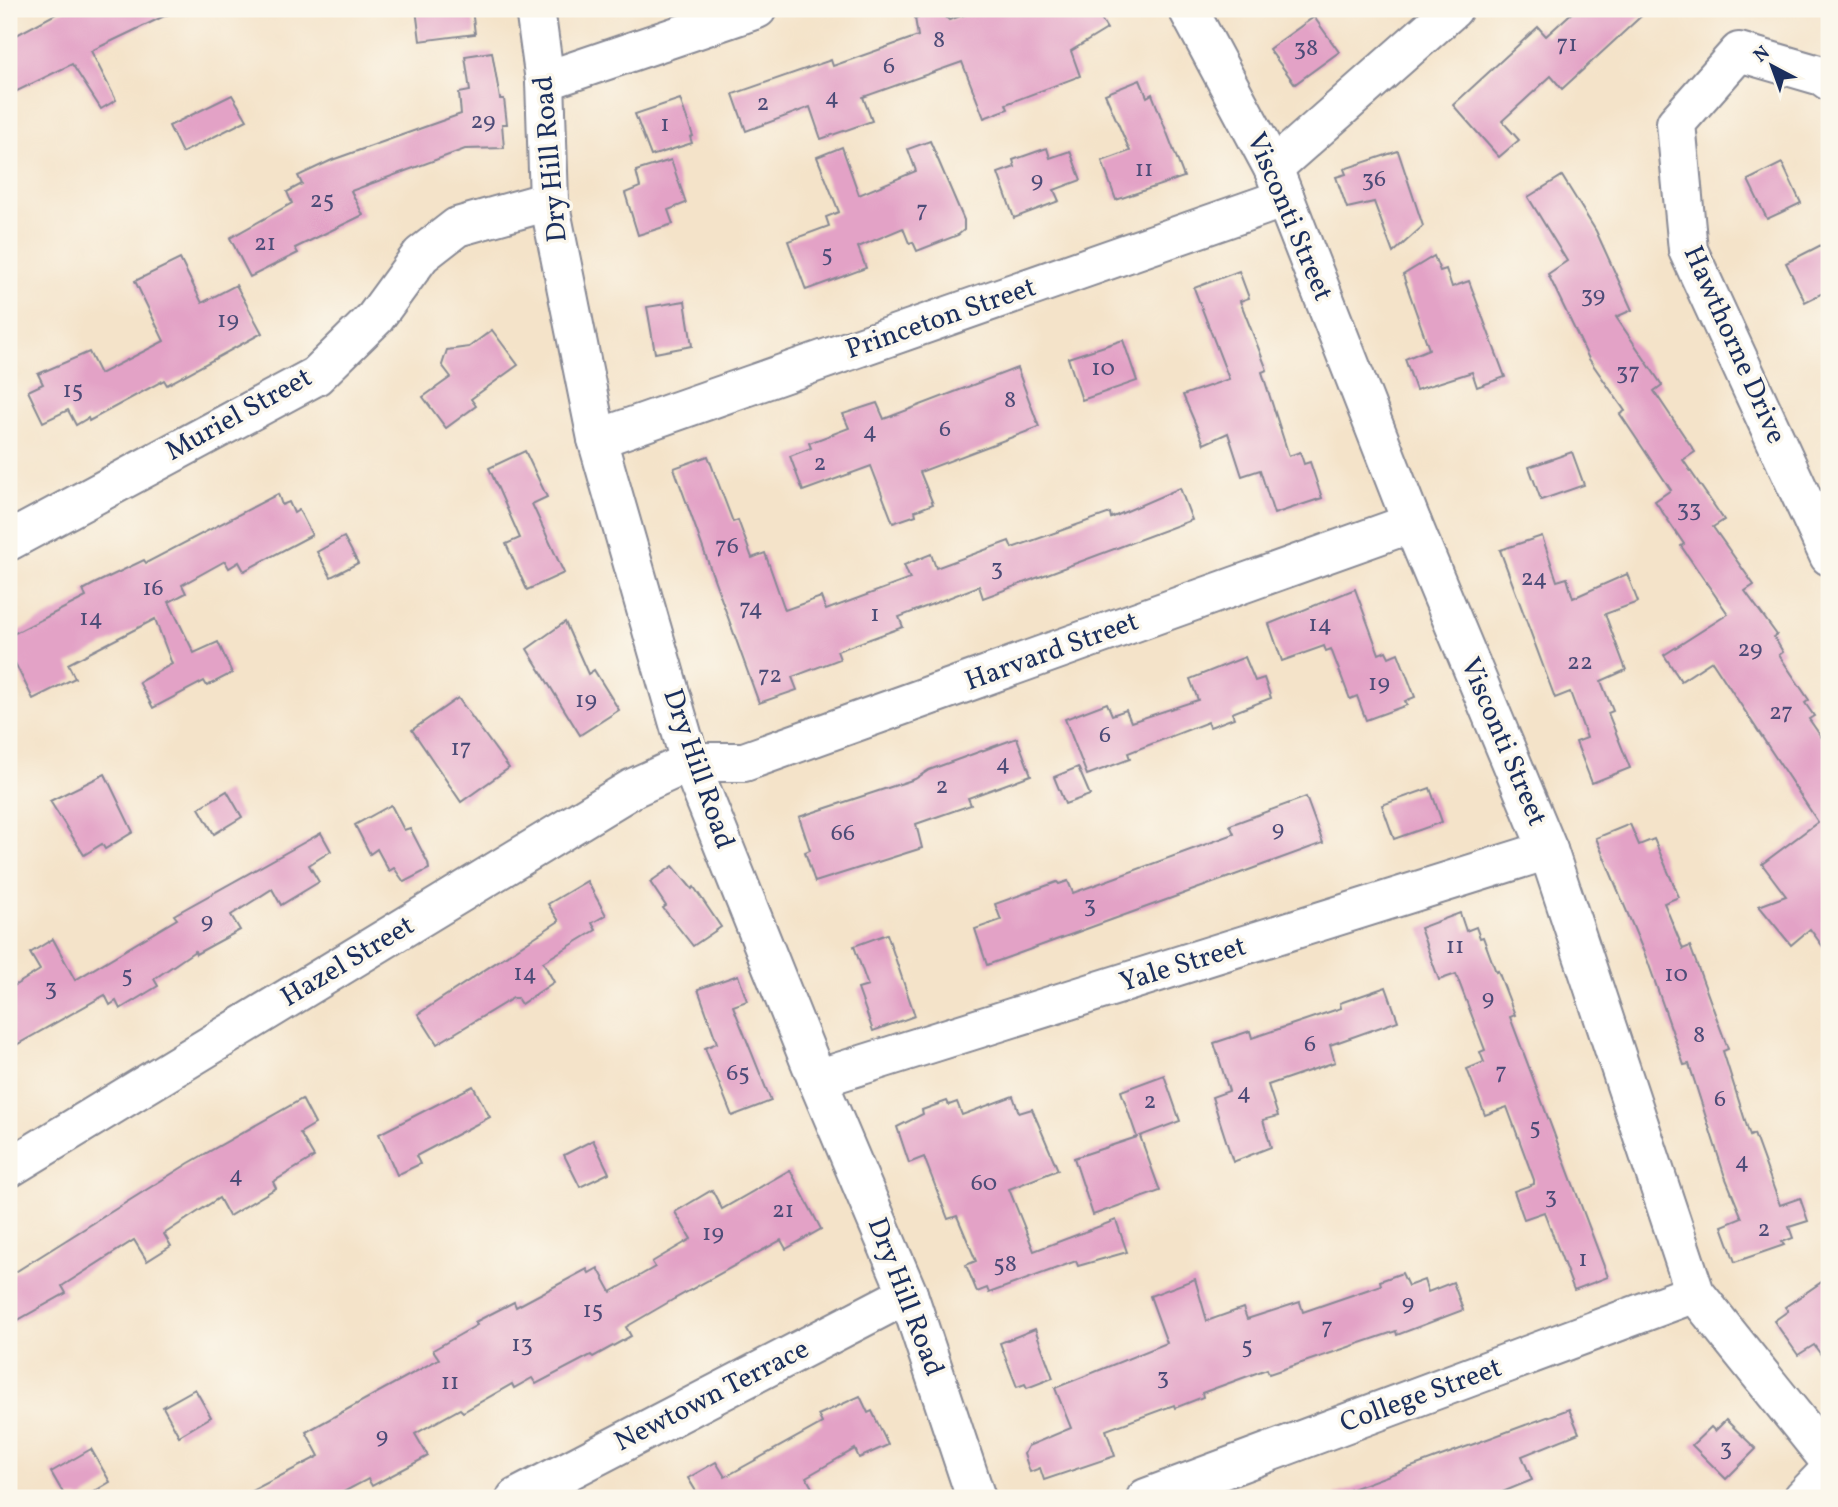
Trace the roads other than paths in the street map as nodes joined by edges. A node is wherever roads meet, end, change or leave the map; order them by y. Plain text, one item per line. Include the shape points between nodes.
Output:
1 (535, 9) edge
2 (757, 9) edge
3 (1188, 9) edge
4 (1453, 9) edge
5 (545, 81) junction
6 (1829, 81) edge
7 (1279, 183) junction
8 (549, 201) junction
9 (597, 439) junction
10 (1412, 523) junction
11 (9, 541) edge
12 (1829, 556) edge
13 (690, 762) junction
14 (1548, 850) junction
15 (817, 1079) junction
16 (9, 1168) edge
17 (1695, 1293) junction
18 (908, 1294) junction
19 (1829, 1460) edge
20 (1829, 1471) edge
21 (516, 1498) edge
22 (976, 1498) edge
23 (1146, 1498) edge
24 (1803, 1498) edge

1 - 5 street, Dry Hill Road
2 - 5 street
3 - 7 street, Visconti Street
4 - 7 street
5 - 8 street, Dry Hill Road
6 - 12 street, Hawthorne Drive via 1739,52 1676,123 1688,250
7 - 9 street, Princeton Street
7 - 10 street, Visconti Street
8 - 9 street, Dry Hill Road
8 - 11 street, Muriel Street via 457,227 421,255 375,318 316,376
9 - 13 street, Dry Hill Road
10 - 13 street, Harvard Street via 744,762
10 - 14 street, Visconti Street
13 - 15 street, Dry Hill Road
13 - 16 street, Hazel Street via 633,788
14 - 15 street, Yale Street
14 - 17 street, Visconti Street
15 - 18 street, Dry Hill Road
17 - 19 street, Visconti Street
17 - 23 street, College Street
18 - 21 street, Newtown Terrace
18 - 22 street, Dry Hill Road
20 - 24 street

